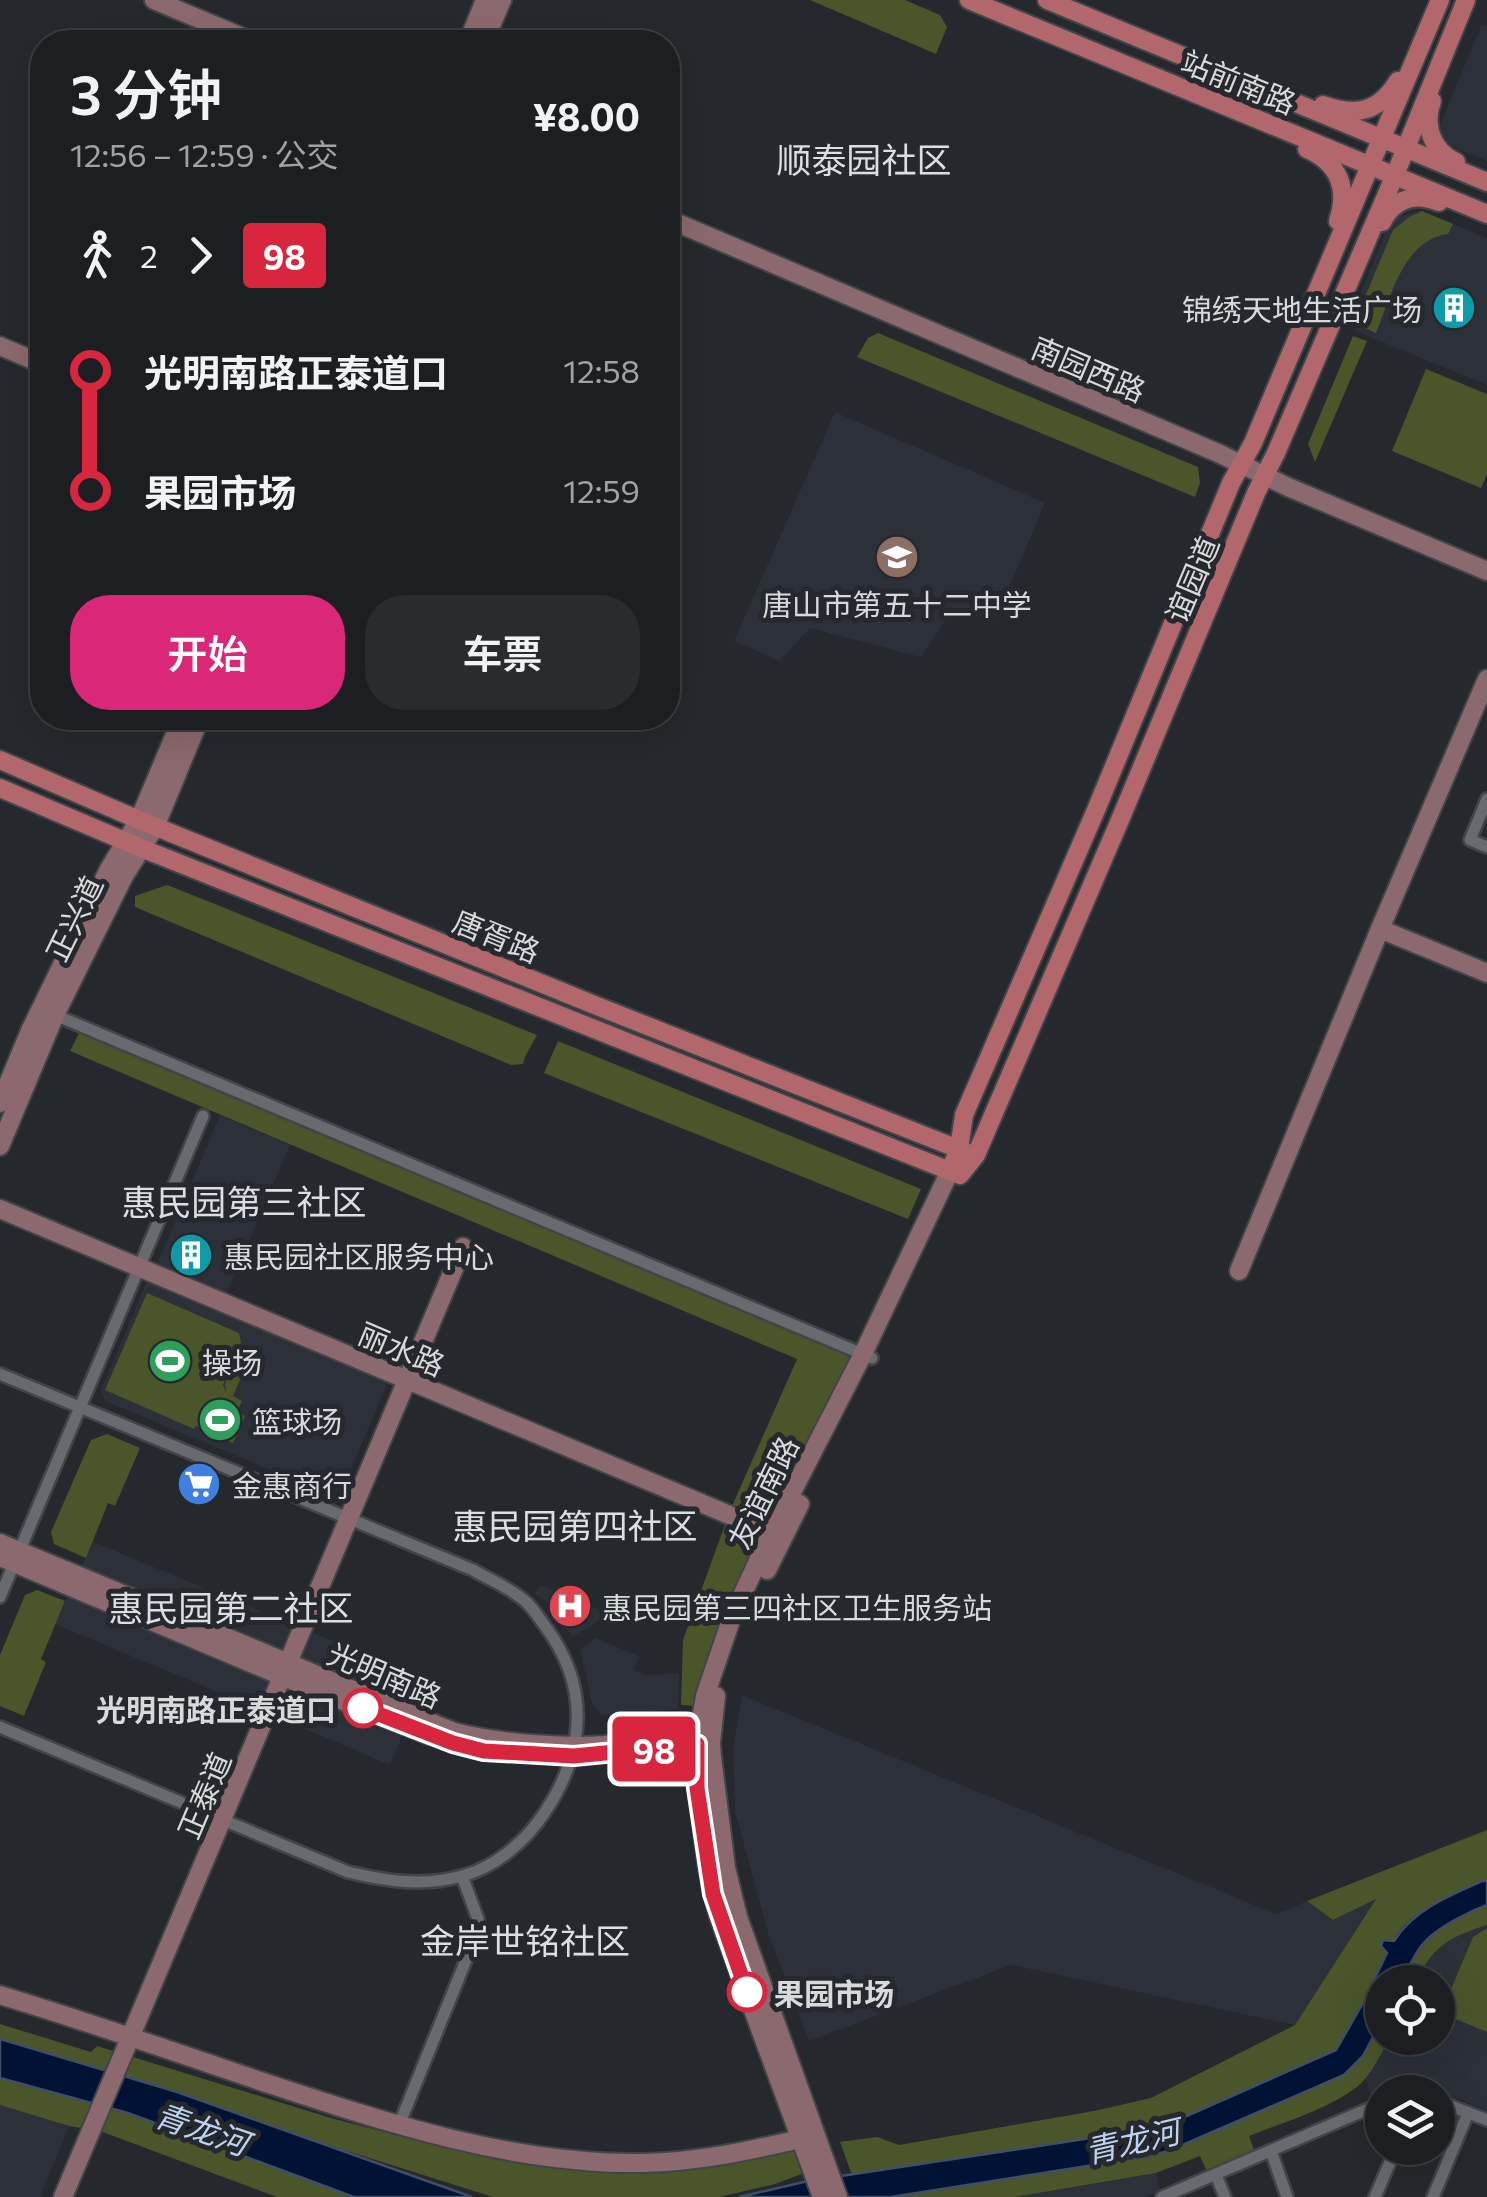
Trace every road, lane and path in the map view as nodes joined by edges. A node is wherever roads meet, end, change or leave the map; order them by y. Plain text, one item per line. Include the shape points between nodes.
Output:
1 (154, 0) edge
2 (485, 0) edge
3 (502, 0) edge
4 (1047, 0) edge
5 (1440, 0) edge
6 (1466, 0) edge
7 (982, 2) edge
8 (225, 30) edge
9 (473, 30) edge
10 (489, 30) edge
11 (1418, 52) junction
12 (1440, 62) junction
13 (1278, 97) junction
14 (1266, 122) junction
15 (1382, 139) junction
16 (1406, 149) junction
17 (1370, 165) junction
18 (1395, 175) junction
19 (1487, 181) edge
20 (1485, 213) edge
21 (680, 224) edge
22 (1329, 263) junction
23 (1352, 274) junction
24 (0, 346) edge
25 (30, 359) edge
26 (1241, 465) junction
27 (1264, 476) junction
28 (1487, 571) edge
29 (1487, 679) edge
30 (178, 730) edge
31 (194, 730) edge
32 (0, 760) edge
33 (0, 788) edge
34 (1487, 798) edge
35 (147, 824) junction
36 (134, 844) junction
37 (1487, 847) edge
38 (1380, 929) junction
39 (1487, 973) edge
40 (55, 1015) junction
41 (141, 1036) dead end
42 (136, 1049) junction
43 (0, 1103) edge
44 (203, 1116) dead end
45 (0, 1146) edge
46 (967, 1152) junction
47 (955, 1173) junction
48 (0, 1210) edge
49 (463, 1247) dead end
50 (139, 1268) junction
51 (1239, 1271) dead end
52 (868, 1356) junction
53 (0, 1374) edge
54 (408, 1380) junction
55 (80, 1408) junction
56 (349, 1519) junction
57 (777, 1535) junction
58 (0, 1543) edge
59 (11, 1557) edge
60 (0, 1596) edge
61 (285, 1669) junction
62 (0, 1727) edge
63 (705, 1737) junction
64 (574, 1751) junction
65 (222, 1820) junction
66 (462, 1876) junction
67 (0, 1995) edge
68 (132, 2036) junction
69 (1455, 2107) edge
70 (1365, 2110) edge
71 (1468, 2112) junction
72 (1487, 2120) edge
73 (399, 2125) junction
74 (806, 2136) junction
75 (1270, 2151) junction
76 (1389, 2165) edge
77 (817, 2166) junction
78 (1216, 2175) junction
79 (63, 2197) edge
80 (822, 2197) edge
81 (838, 2197) edge
82 (1162, 2197) edge
83 (1225, 2197) edge
84 (1287, 2197) edge
85 (1375, 2197) edge
86 (1433, 2197) edge

1 - 8 street
2 - 9 street
3 - 10 street
4 - 13 main road, 站前南路
5 - 11 main road, 谊园道
6 - 12 main road, 谊园道
7 - 14 main road, 站前南路
11 - 13 main road via 1386,100 1362,111
11 - 15 main road, 谊园道
12 - 16 main road, 谊园道
12 - 19 main road via 1428,113 1434,142
13 - 15 main road, 站前南路
14 - 17 main road, 站前南路
14 - 22 main road via 1282,138 1320,155 1342,186
15 - 16 main road, 站前南路
15 - 17 main road, 谊园道
16 - 18 main road, 谊园道
16 - 19 main road, 站前南路
17 - 18 main road, 站前南路
17 - 22 main road, 谊园道
18 - 20 main road, 站前南路
18 - 23 main road, 谊园道
20 - 23 main road via 1430,198 1401,200 1389,209
21 - 26 street, 南园西路
22 - 26 main road, 谊园道
23 - 27 main road, 谊园道
24 - 25 street
26 - 27 street, 南园西路
26 - 46 main road, 谊园道 via 964,1115
27 - 28 street, 南园西路
27 - 46 main road, 谊园道
29 - 38 street
30 - 35 street, 正兴道
31 - 35 street, 正兴道
32 - 35 main road, 唐胥路
33 - 36 main road, 唐胥路
34 - 37 street via 1470,840
35 - 36 street, 正兴道
35 - 46 main road, 唐胥路
36 - 40 street, 正兴道
36 - 43 street, 正兴道 via 109,869
36 - 47 main road, 唐胥路
38 - 39 street
38 - 51 street
40 - 42 street
40 - 45 street, 正兴道
41 - 42 street
42 - 52 street
44 - 50 street
46 - 47 main road, 谊园道
47 - 52 street, 友谊南路
48 - 50 street, 丽水路
49 - 54 street, 正泰道
50 - 54 street, 丽水路
50 - 55 street
52 - 57 street, 友谊南路
53 - 55 street
54 - 56 street, 正泰道
54 - 57 street, 丽水路
55 - 56 street
55 - 59 street
56 - 61 street, 正泰道
56 - 64 street via 473,1570 525,1601 571,1674 578,1721
57 - 63 street, 友谊南路 via 726,1663
58 - 59 street, 光明南路
59 - 60 street
59 - 61 street, 光明南路
61 - 64 street, 光明南路 via 453,1743 484,1751
61 - 65 street, 正泰道
62 - 65 street
63 - 64 street, 光明南路
63 - 74 street, 友谊南路 via 697,1788 716,1906
64 - 66 street via 537,1824 496,1861
65 - 66 street via 388,1882
65 - 68 street, 正泰道
66 - 73 street via 477,1932
67 - 68 street
68 - 73 street
68 - 79 street, 正泰道
69 - 71 street
70 - 75 street
71 - 72 street
71 - 86 street
73 - 74 street via 598,2162 728,2156
74 - 77 street, 友谊南路
75 - 78 street
75 - 84 street
76 - 85 street
77 - 80 street, 友谊南路
77 - 81 street, 友谊南路
78 - 82 street
78 - 83 street

